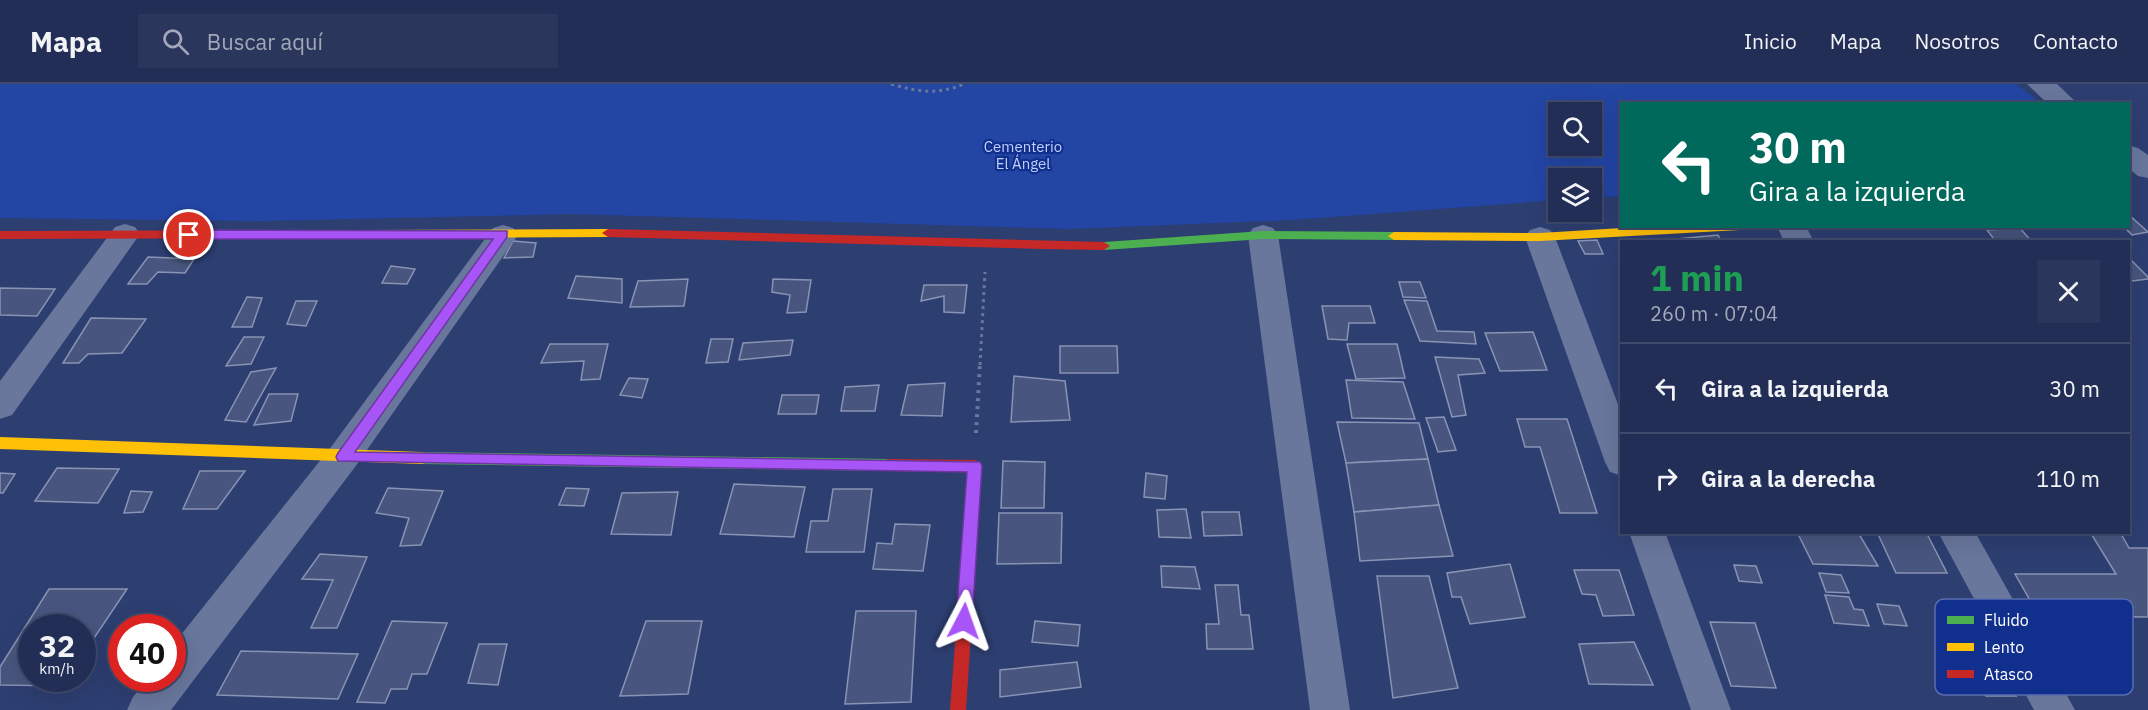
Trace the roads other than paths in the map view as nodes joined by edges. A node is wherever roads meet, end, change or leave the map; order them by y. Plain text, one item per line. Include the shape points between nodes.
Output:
1 (2040, 84) edge
2 (2062, 102) edge
3 (2130, 156) edge
4 (2148, 169) edge
5 (2148, 174) edge
6 (2130, 179) edge
7 (1704, 228) edge
8 (125, 234) junction
9 (503, 234) junction
10 (0, 235) edge
11 (1263, 235) junction
12 (1540, 237) junction
13 (0, 406) edge
14 (0, 443) edge
15 (343, 457) junction
16 (1620, 457) edge
17 (1648, 534) edge
18 (1957, 534) edge
19 (1993, 599) edge
20 (186, 659) edge
21 (161, 692) edge
22 (2047, 695) edge
23 (147, 710) edge
24 (958, 710) edge
25 (1330, 710) edge
26 (1711, 710) edge
27 (2055, 710) edge

1 - 2 street
3 - 4 street
5 - 6 street
7 - 12 street
8 - 9 street
8 - 10 street
8 - 13 street
9 - 11 street via 666,233 1106,246
9 - 15 street
11 - 12 street
11 - 25 street
12 - 16 street
14 - 15 street
15 - 20 street
15 - 24 street via 975,466
17 - 26 street
18 - 19 street
21 - 23 street
22 - 27 street

